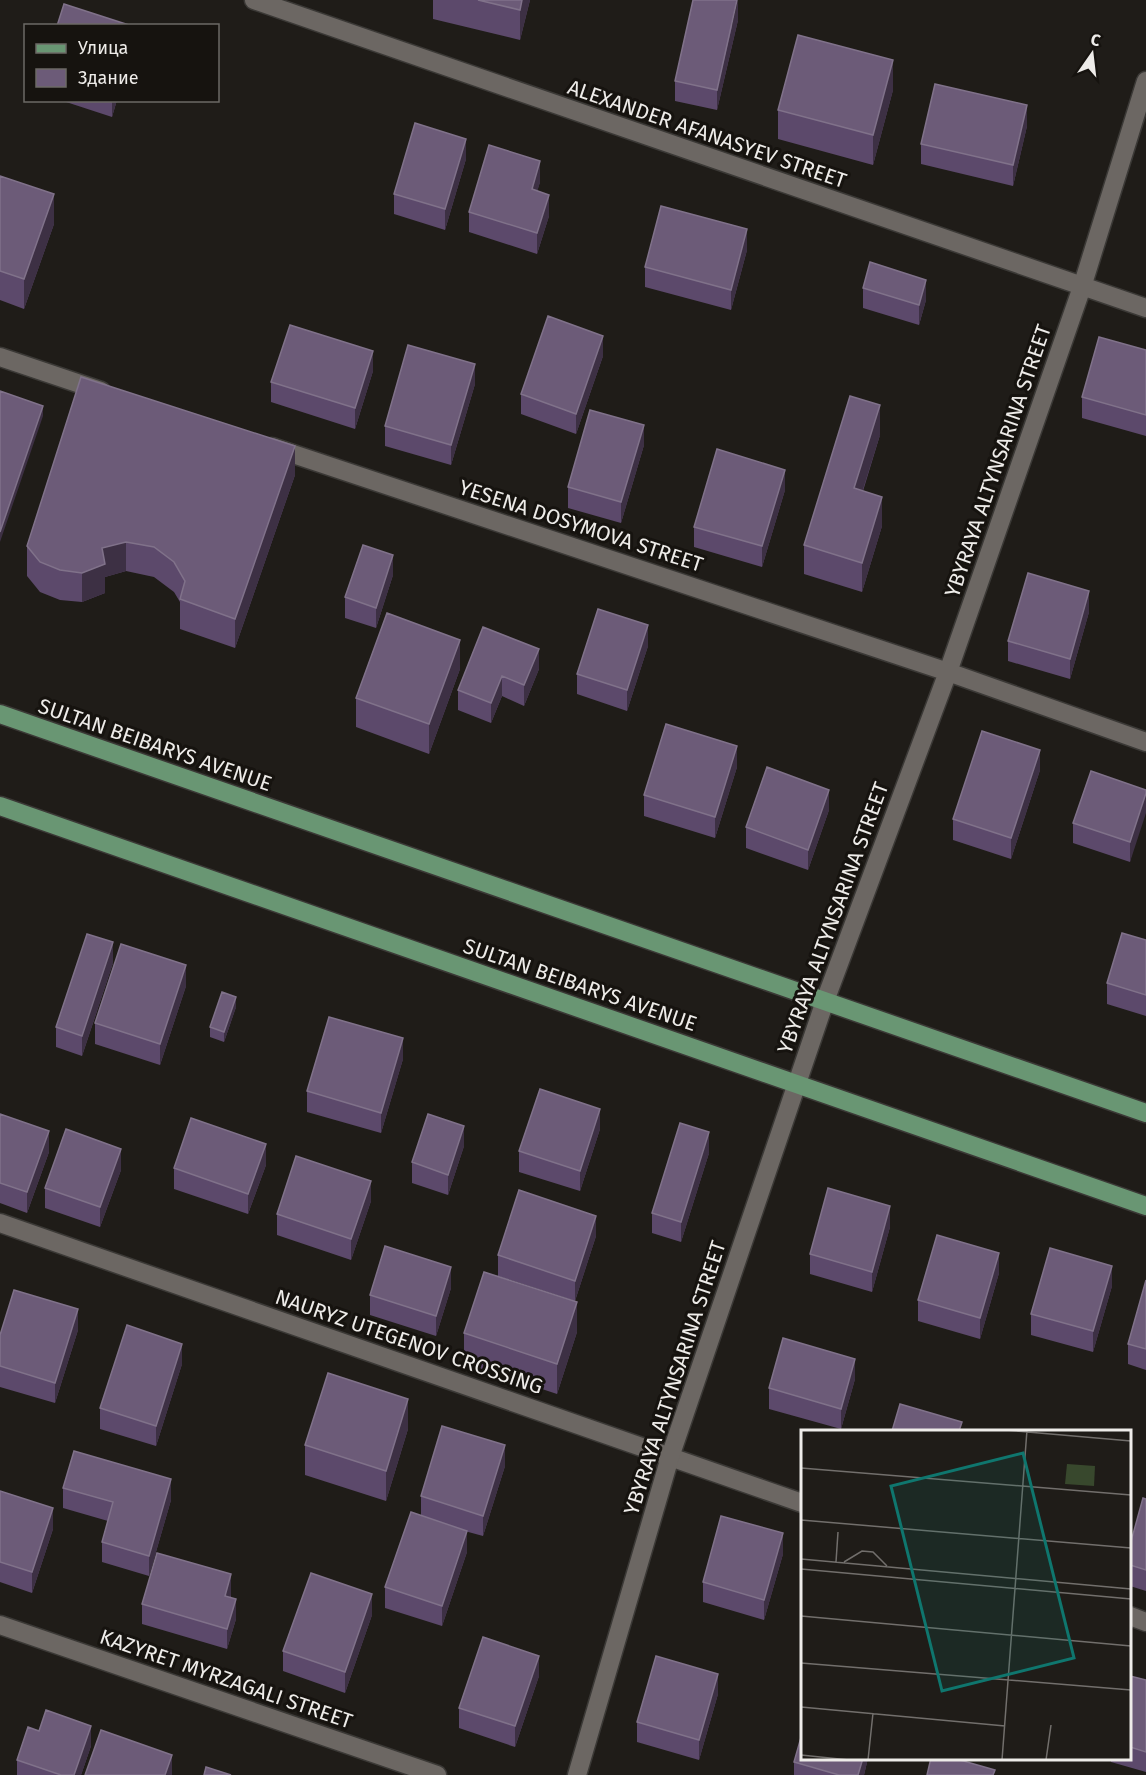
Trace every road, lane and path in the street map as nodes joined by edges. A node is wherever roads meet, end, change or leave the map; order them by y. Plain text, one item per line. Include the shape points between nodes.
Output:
1 (254, 0) edge
2 (1146, 81) edge
3 (1082, 288) junction
4 (1146, 308) edge
5 (0, 357) edge
6 (113, 395) edge
7 (260, 443) edge
8 (948, 672) junction
9 (0, 714) edge
10 (1146, 742) edge
11 (0, 806) edge
12 (825, 1001) junction
13 (797, 1084) junction
14 (1146, 1113) edge
15 (1146, 1206) edge
16 (0, 1223) edge
17 (670, 1457) junction
18 (801, 1503) edge
19 (1131, 1616) edge
20 (1146, 1622) edge
21 (0, 1625) edge
22 (437, 1775) edge
23 (577, 1775) edge

1 - 3 street, ALEXANDER AFANASYEV STREET
2 - 3 street, YBYRAYA ALTYNSARINA STREET
3 - 4 street, ALEXANDER AFANASYEV STREET
3 - 8 street, YBYRAYA ALTYNSARINA STREET
5 - 6 street
7 - 8 street, YESENA DOSYMOVA STREET
8 - 10 street, YESENA DOSYMOVA STREET
8 - 12 street, YBYRAYA ALTYNSARINA STREET
9 - 12 main road, SULTAN BEIBARYS AVENUE
11 - 13 main road, SULTAN BEIBARYS AVENUE
12 - 13 street, YBYRAYA ALTYNSARINA STREET
12 - 14 main road, SULTAN BEIBARYS AVENUE
13 - 15 main road, SULTAN BEIBARYS AVENUE
13 - 17 street, YBYRAYA ALTYNSARINA STREET
16 - 17 street, NAURYZ UTEGENOV CROSSING
17 - 18 street, NAURYZ UTEGENOV CROSSING
17 - 23 street, YBYRAYA ALTYNSARINA STREET
19 - 20 street
21 - 22 street, KAZYRET MYRZAGALI STREET

